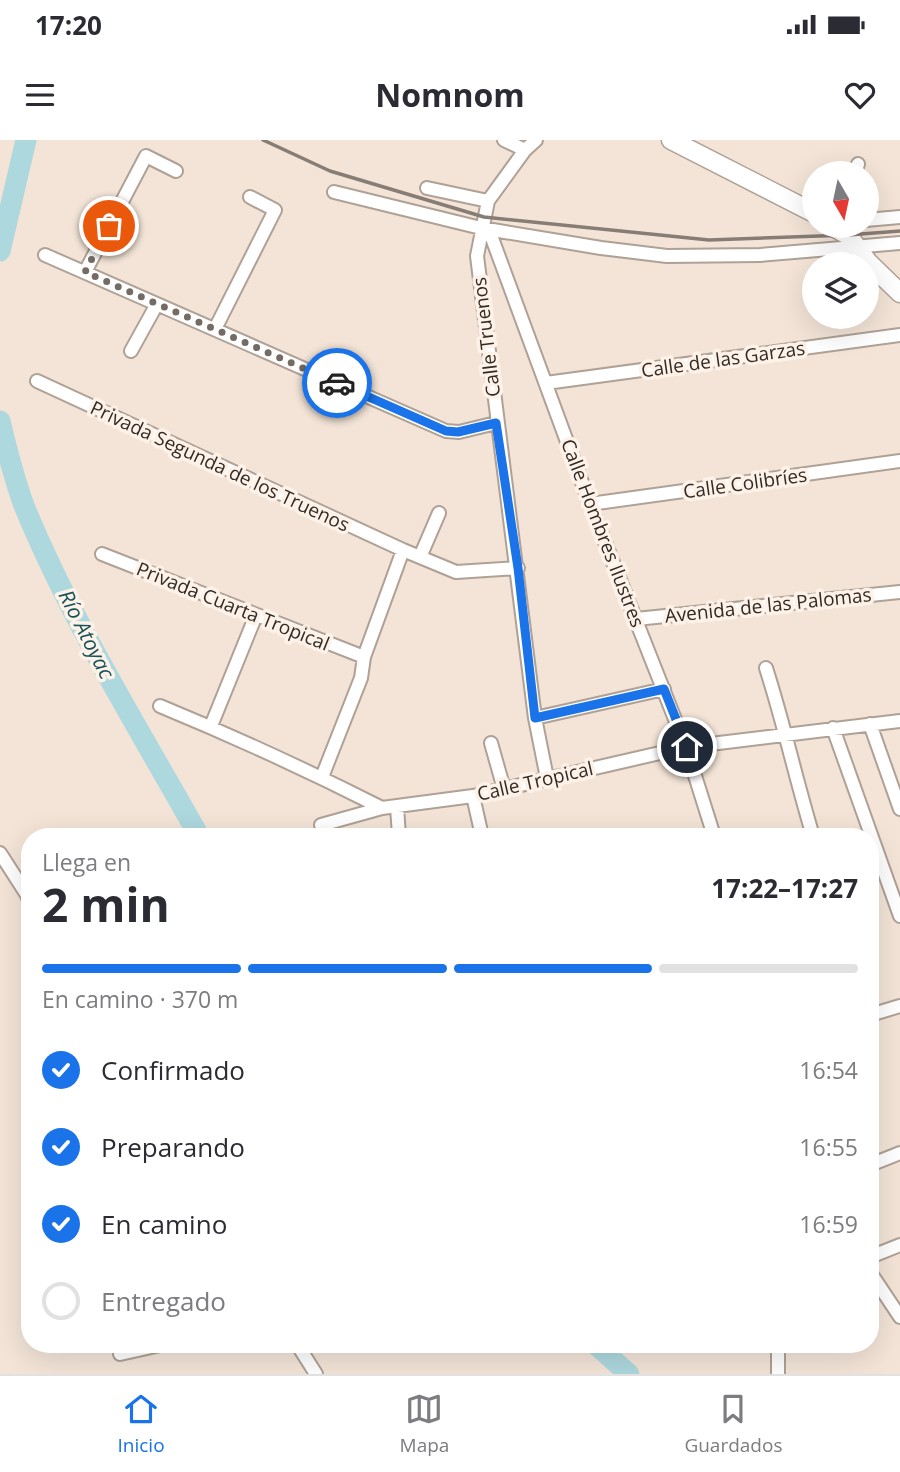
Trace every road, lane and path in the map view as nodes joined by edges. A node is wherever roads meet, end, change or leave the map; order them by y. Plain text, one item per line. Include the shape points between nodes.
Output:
1 (504, 140) edge
2 (536, 140) edge
3 (671, 140) edge
4 (525, 149) junction
5 (176, 171) dead end
6 (427, 188) dead end
7 (334, 192) dead end
8 (250, 197) dead end
9 (488, 201) junction
10 (802, 208) edge
11 (900, 217) edge
12 (879, 219) edge
13 (485, 229) junction
14 (851, 238) edge
15 (855, 238) edge
16 (900, 243) edge
17 (863, 248) junction
18 (45, 255) dead end
19 (85, 272) junction
20 (900, 278) edge
21 (900, 293) edge
22 (157, 304) junction
23 (215, 329) junction
24 (900, 335) edge
25 (131, 351) dead end
26 (37, 381) dead end
27 (545, 383) junction
28 (496, 423) junction
29 (900, 461) edge
30 (590, 504) junction
31 (439, 513) dead end
32 (403, 550) junction
33 (102, 554) dead end
34 (420, 557) junction
35 (518, 568) junction
36 (900, 592) edge
37 (256, 615) junction
38 (636, 619) junction
39 (364, 657) junction
40 (766, 668) dead end
41 (664, 689) junction
42 (160, 706) dead end
43 (535, 718) junction
44 (900, 721) edge
45 (870, 724) junction
46 (211, 726) junction
47 (834, 728) junction
48 (787, 734) junction
49 (491, 743) dead end
50 (687, 747) junction
51 (322, 777) junction
52 (547, 778) junction
53 (504, 789) junction
54 (473, 796) junction
55 (397, 807) junction
56 (382, 808) junction
57 (900, 809) edge
58 (321, 825) dead end
59 (398, 828) edge
60 (480, 828) edge
61 (712, 828) edge
62 (811, 828) edge
63 (869, 828) edge
64 (0, 853) edge
65 (879, 856) edge
66 (21, 886) edge
67 (900, 916) edge
68 (900, 1006) edge
69 (879, 1012) edge
70 (900, 1153) edge
71 (879, 1161) edge
72 (900, 1245) edge
73 (879, 1253) edge
74 (879, 1286) edge
75 (900, 1317) edge
76 (124, 1353) edge
77 (303, 1353) edge
78 (778, 1353) edge
79 (120, 1354) dead end
80 (316, 1374) edge
81 (778, 1374) edge

1 - 4 street
2 - 4 street
3 - 10 street
4 - 9 street
5 - 19 street via 146,156
6 - 9 street
7 - 13 street
8 - 23 street via 275,210
9 - 13 street
11 - 12 street
13 - 17 street via 667,256
13 - 27 street, Calle Hombres Ilustres
13 - 28 street, Calle Truenos via 477,256
14 - 17 street
15 - 17 street
16 - 17 street
17 - 20 street
17 - 21 street via 868,262
18 - 19 street
19 - 22 street
22 - 23 street
22 - 25 street
23 - 28 street via 446,431
24 - 27 street, Calle de las Garzas
26 - 32 street, Privada Segunda de los Truenos
27 - 30 street, Calle Hombres Ilustres
28 - 35 street, Calle Truenos
29 - 30 street, Calle Colibríes
30 - 38 street, Calle Hombres Ilustres
31 - 34 street
32 - 34 street, Privada Segunda de los Truenos
32 - 39 street
33 - 37 street, Privada Cuarta Tropical
34 - 35 street, Privada Segunda de los Truenos via 456,572
35 - 43 street, Calle Truenos
36 - 38 street, Avenida de las Palomas
37 - 39 street, Privada Cuarta Tropical
37 - 46 street
38 - 41 street, Calle Hombres Ilustres
39 - 51 street via 362,678
40 - 48 street
41 - 43 street
41 - 50 street, Calle Hombres Ilustres
42 - 46 street
43 - 52 street, Calle Truenos
44 - 45 street, Calle Tropical
45 - 47 street, Calle Tropical
45 - 57 street
46 - 51 street
47 - 48 street, Calle Tropical
47 - 63 street
48 - 50 street, Calle Tropical
48 - 62 street
49 - 53 street
50 - 52 street, Calle Tropical
50 - 61 street, Calle Hombres Ilustres
51 - 56 street
52 - 53 street, Calle Tropical
53 - 54 street, Calle Tropical
54 - 55 street, Calle Tropical
54 - 60 street
55 - 56 street, Calle Tropical
55 - 59 street
56 - 58 street, Calle Tropical
64 - 66 street
65 - 67 street
68 - 69 street
70 - 71 street
72 - 73 street
74 - 75 street
76 - 79 street
77 - 80 street
78 - 81 street

